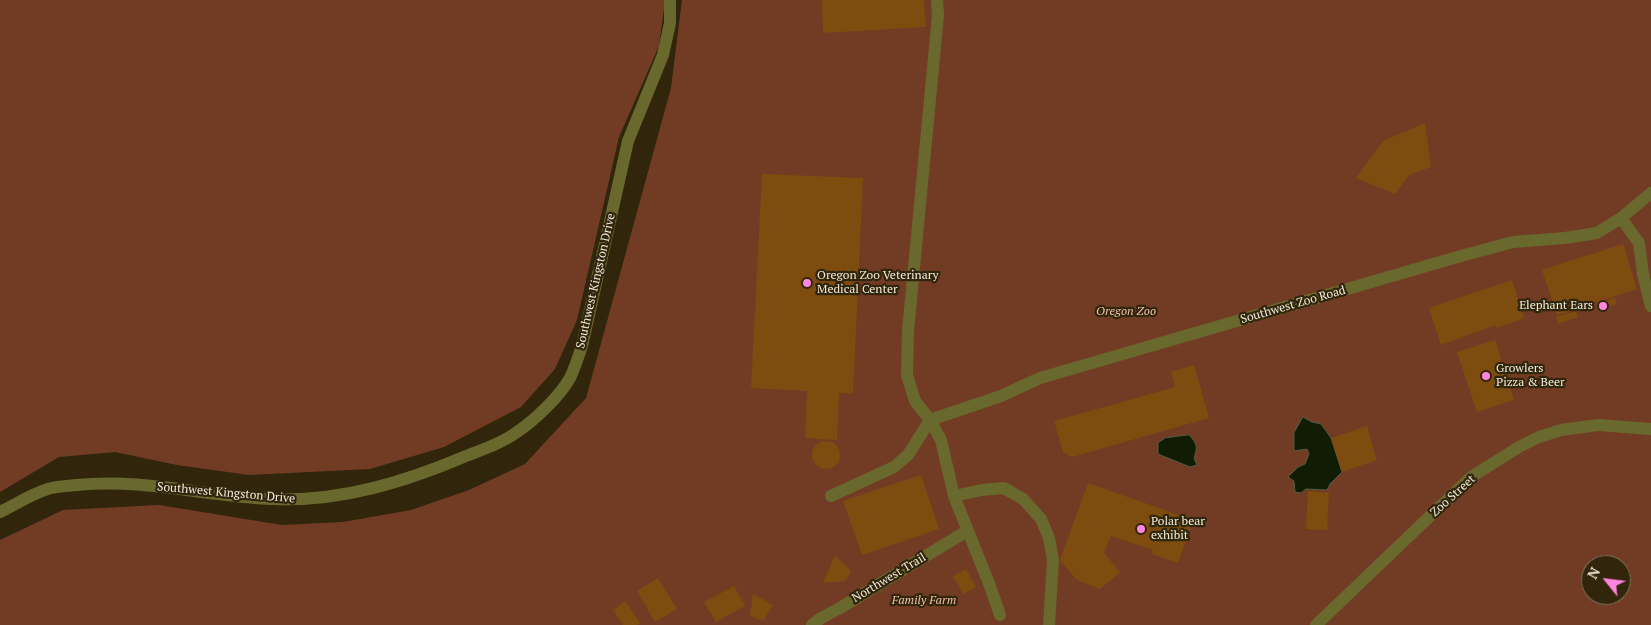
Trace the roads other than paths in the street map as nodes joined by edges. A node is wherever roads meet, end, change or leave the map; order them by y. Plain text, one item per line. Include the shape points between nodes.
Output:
1 (670, 0) edge
2 (937, 0) edge
3 (1651, 193) edge
4 (1621, 218) junction
5 (1651, 306) edge
6 (930, 420) junction
7 (1651, 429) edge
8 (831, 496) dead end
9 (954, 496) junction
10 (0, 512) edge
11 (967, 531) junction
12 (1000, 615) dead end
13 (812, 625) edge
14 (1050, 625) edge
15 (1316, 625) edge

1 - 10 street, Southwest Kingston Drive via 670,24 663,55 628,141 582,346 563,388 518,431 502,442 415,476 379,487 312,500 272,500 119,483 85,484 48,488
2 - 6 street via 907,366 915,401
3 - 4 street, Southwest Zoo Road
4 - 5 street via 1639,243
4 - 6 street, Southwest Zoo Road via 1597,233 1513,242 1040,378 1001,396
6 - 8 street via 908,455 894,467
6 - 9 street via 941,440
7 - 15 street, Zoo Street via 1598,425 1561,430 1519,447 1471,477
9 - 11 street
9 - 14 street via 1004,488 1023,499 1041,519 1053,560
11 - 12 street
11 - 13 street, Northwest Trail

